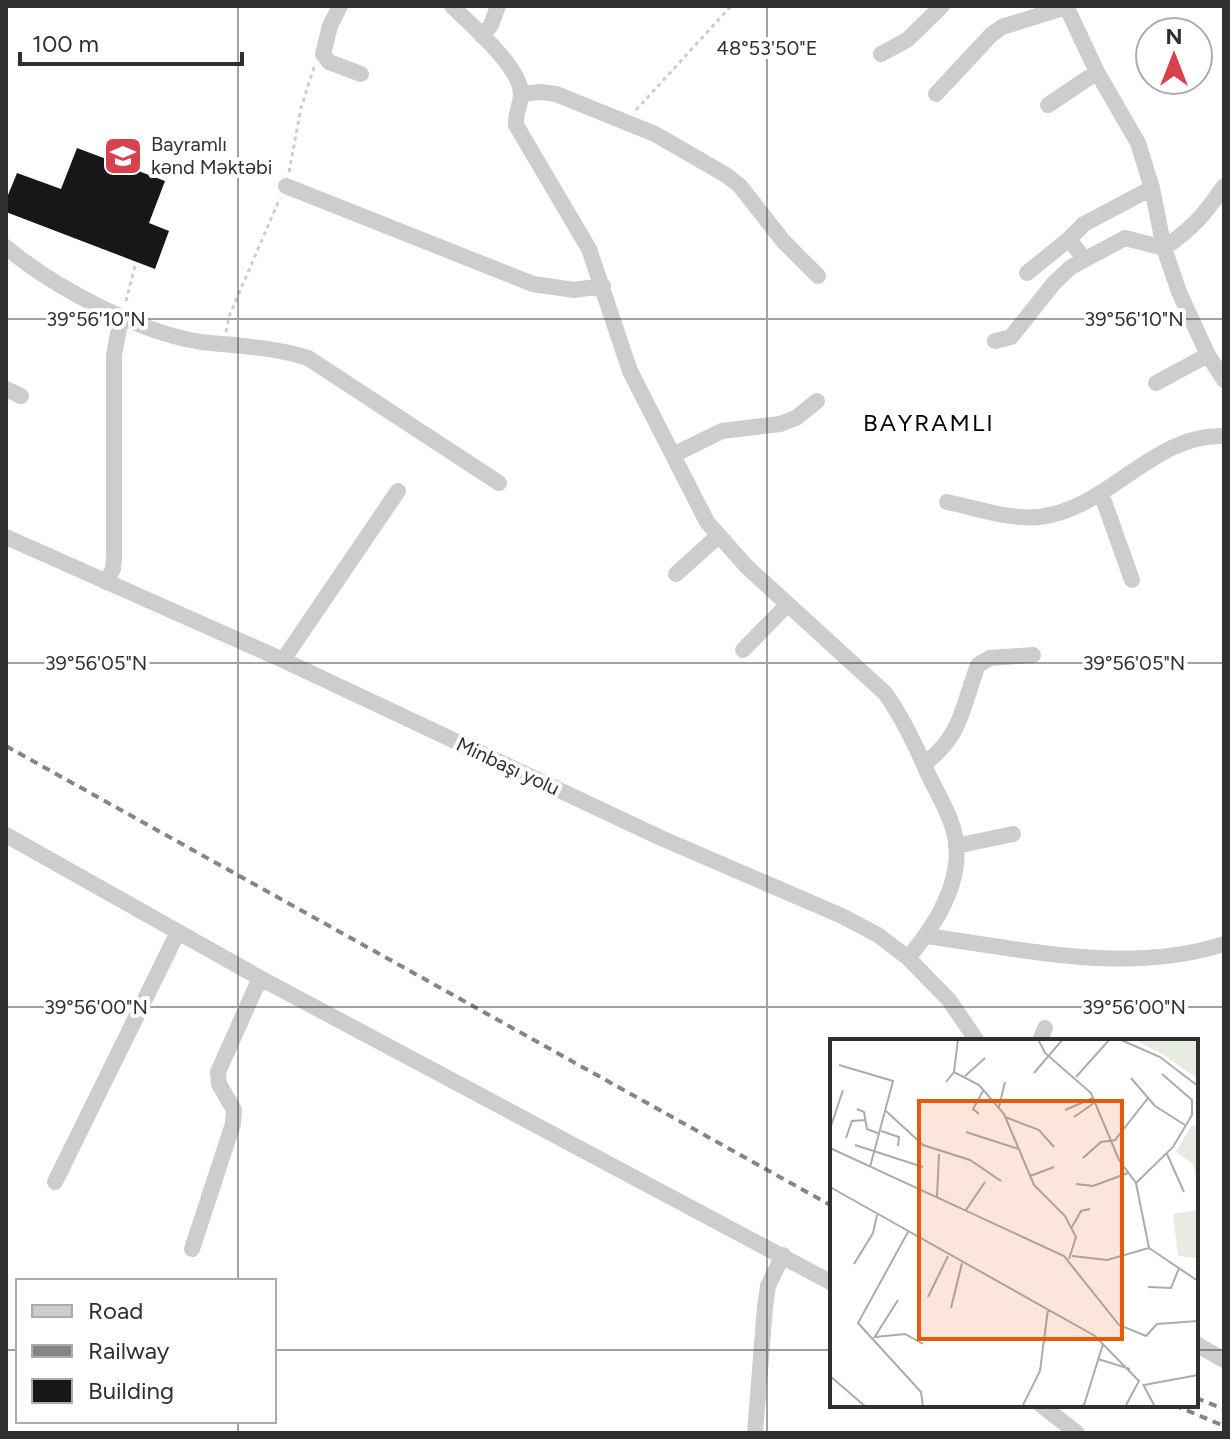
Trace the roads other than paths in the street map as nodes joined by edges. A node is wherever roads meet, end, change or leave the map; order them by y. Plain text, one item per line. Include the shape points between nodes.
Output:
1 (340, 6) edge
2 (452, 6) edge
3 (498, 6) edge
4 (942, 6) edge
5 (1066, 6) edge
6 (482, 36) junction
7 (881, 54) dead end
8 (1097, 72) junction
9 (361, 74) dead end
10 (521, 94) junction
11 (936, 94) dead end
12 (1048, 105) dead end
13 (286, 186) road end
14 (1224, 186) edge
15 (1152, 188) junction
16 (1069, 239) junction
17 (6, 247) edge
18 (1164, 248) junction
19 (1084, 259) junction
20 (1027, 273) dead end
21 (818, 276) dead end
22 (603, 286) junction
23 (121, 318) junction
24 (995, 341) dead end
25 (1208, 355) junction
26 (1224, 380) edge
27 (1156, 383) dead end
28 (817, 401) dead end
29 (1224, 436) edge
30 (673, 455) junction
31 (499, 483) dead end
32 (398, 491) dead end
33 (1101, 493) junction
34 (947, 502) dead end
35 (6, 537) edge
36 (717, 537) junction
37 (676, 574) dead end
38 (1132, 580) dead end
39 (106, 582) junction
40 (788, 604) junction
41 (743, 650) dead end
42 (1033, 655) dead end
43 (283, 660) junction
44 (924, 764) junction
45 (1013, 834) dead end
46 (6, 835) edge
47 (956, 846) junction
48 (178, 932) junction
49 (926, 936) junction
50 (1224, 944) edge
51 (908, 958) junction
52 (260, 978) junction
53 (976, 1039) edge
54 (55, 1182) dead end
55 (192, 1249) dead end
56 (783, 1255) junction
57 (830, 1282) edge
58 (1198, 1345) edge
59 (1224, 1360) edge
60 (1044, 1407) edge
61 (755, 1433) edge
62 (1077, 1433) edge

1 - 9 street via 323,54 329,62
2 - 6 street
3 - 6 street
4 - 7 street via 907,40
5 - 8 street
5 - 11 street via 1002,27
6 - 10 street via 515,77
8 - 12 street
8 - 15 street via 1131,127
10 - 21 street via 556,94 655,134 726,175
10 - 22 street via 516,125 576,225
13 - 22 street via 533,284 574,290
14 - 18 street via 1201,220
15 - 16 street via 1084,224
15 - 18 street
16 - 19 street
16 - 20 street
17 - 23 street
18 - 19 street via 1125,238
18 - 25 street
19 - 24 street via 1054,283 1011,337
22 - 30 street via 630,371
23 - 31 street via 190,339 308,358
23 - 39 street via 114,355 114,557
25 - 26 street
25 - 27 street
28 - 30 street via 780,424 722,431
29 - 33 street via 1180,444
30 - 36 street
32 - 43 street
33 - 34 street via 1040,517
33 - 38 street
35 - 39 street, Minbaşı yolu
36 - 37 street
36 - 40 street
39 - 43 street, Minbaşı yolu
40 - 41 street
40 - 44 street via 885,693
42 - 44 street via 990,658 978,665 955,734
43 - 51 street, Minbaşı yolu via 661,838 842,916
44 - 47 street
45 - 47 street
46 - 48 street
47 - 49 street via 950,888
48 - 52 street
48 - 54 street
49 - 50 street via 1127,959
49 - 51 street
51 - 53 street, Minbaşı yolu via 949,1000
52 - 55 street via 218,1072 234,1110 233,1124
52 - 56 street
56 - 57 street
56 - 61 street via 768,1286
58 - 59 street
60 - 62 street

